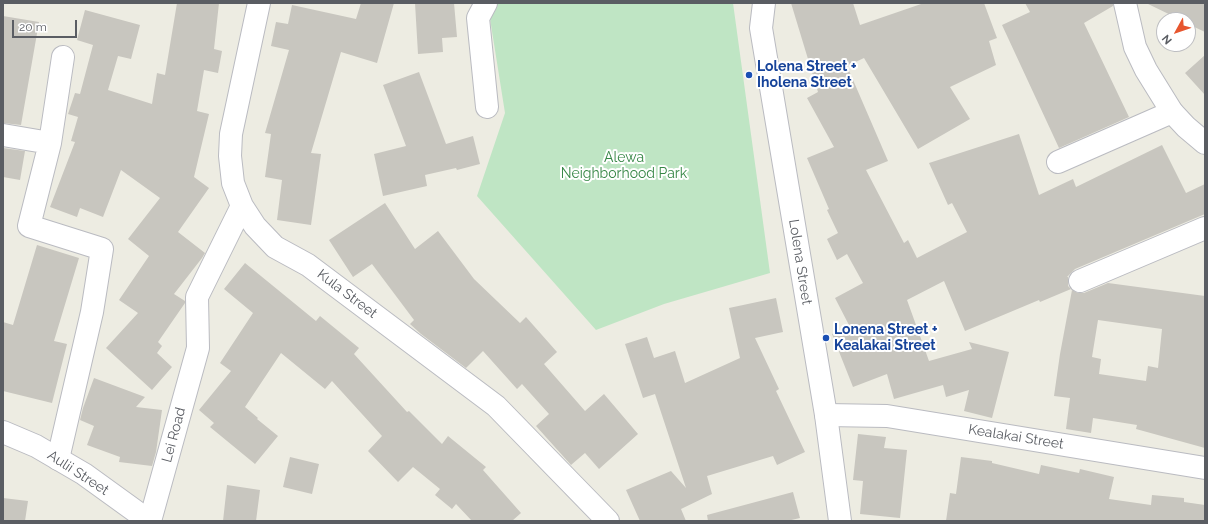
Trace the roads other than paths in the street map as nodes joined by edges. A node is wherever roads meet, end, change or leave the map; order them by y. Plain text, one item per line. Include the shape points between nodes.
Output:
1 (259, 3) edge
2 (486, 3) edge
3 (764, 3) edge
4 (1125, 3) edge
5 (63, 57) dead end
6 (487, 107) dead end
7 (1172, 112) junction
8 (3, 135) edge
9 (50, 142) junction
10 (1205, 143) edge
11 (1058, 162) dead end
12 (242, 206) junction
13 (1205, 228) edge
14 (1080, 282) dead end
15 (826, 415) junction
16 (3, 432) edge
17 (58, 459) junction
18 (1205, 468) edge
19 (150, 521) edge
20 (608, 521) edge
21 (840, 521) edge

1 - 12 street, Kula Street via 231,134 233,183
2 - 6 street via 478,18
3 - 15 street, Lolena Street via 761,28
4 - 7 street via 1135,47
5 - 9 street
7 - 10 street
7 - 11 street
8 - 9 street
9 - 17 street via 30,226 102,249 92,312
12 - 19 street, Lei Road via 197,297 198,348
12 - 20 street, Kula Street via 255,226 275,247 308,265 496,406
13 - 14 street
15 - 18 street, Kealakai Street via 887,416
15 - 21 street, Lolena Street
16 - 17 street, Aulii Street
17 - 19 street, Aulii Street via 84,474

